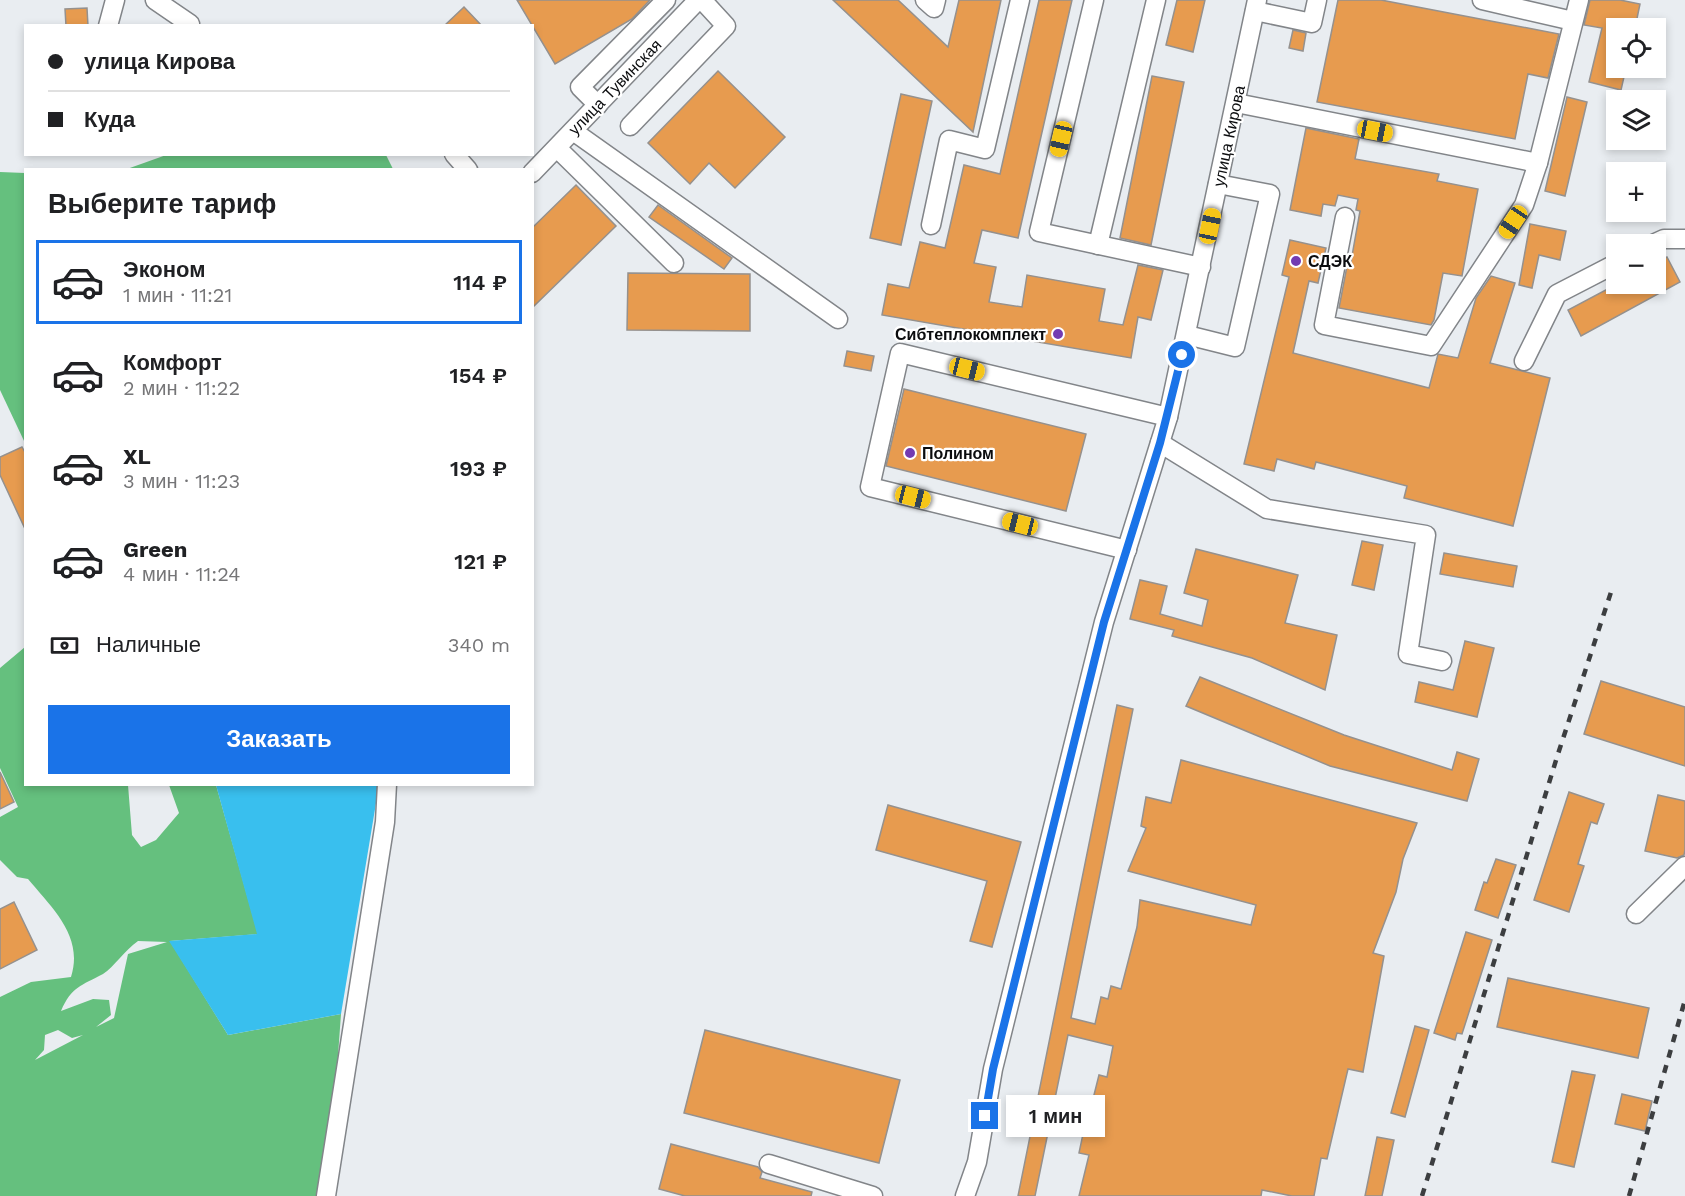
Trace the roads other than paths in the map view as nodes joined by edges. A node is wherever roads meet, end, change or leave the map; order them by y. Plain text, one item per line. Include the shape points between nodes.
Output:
1 (115, 0) edge
2 (155, 0) edge
3 (666, 0) edge
4 (700, 0) edge
5 (925, 0) edge
6 (936, 0) edge
7 (1020, 0) edge
8 (1094, 0) edge
9 (1156, 0) edge
10 (1317, 0) edge
11 (1482, 0) edge
12 (1579, 0) edge
13 (1256, 5) edge
14 (1573, 21) junction
15 (109, 24) edge
16 (189, 24) dead end
17 (1236, 103) junction
18 (598, 105) junction
19 (630, 126) dead end
20 (573, 131) junction
21 (557, 148) junction
22 (456, 156) edge
23 (1538, 163) junction
24 (466, 168) edge
25 (534, 171) edge
26 (1218, 184) junction
27 (1345, 217) dead end
28 (931, 225) dead end
29 (1666, 239) edge
30 (1685, 239) edge
31 (1098, 245) junction
32 (674, 263) dead end
33 (1201, 267) junction
34 (1606, 269) edge
35 (838, 319) dead end
36 (1187, 335) junction
37 (1524, 361) dead end
38 (1168, 417) junction
39 (1160, 443) junction
40 (1127, 550) junction
41 (1442, 661) dead end
42 (387, 786) edge
43 (1685, 866) edge
44 (1636, 914) dead end
45 (769, 1164) dead end
46 (326, 1196) edge
47 (873, 1196) edge
48 (965, 1196) edge

1 - 15 street
2 - 16 street
3 - 18 street via 580,87
4 - 18 street, улица Тувинская
4 - 19 street via 726,26
5 - 6 street via 934,8
7 - 28 street via 985,149 949,140
8 - 31 street via 1039,232
9 - 31 street
10 - 13 street via 1312,23
11 - 14 street
12 - 14 street
13 - 17 street, улица Кирова
14 - 23 street
17 - 23 street
17 - 26 street, улица Кирова
18 - 20 street, улица Тувинская
20 - 21 street, улица Тувинская
20 - 35 street
21 - 25 street, улица Тувинская
21 - 32 street
22 - 24 street
23 - 27 street via 1524,205 1431,346 1324,325
26 - 33 street, улица Кирова
26 - 36 street via 1270,194 1235,346
29 - 30 street
31 - 33 street
33 - 36 street, улица Кирова
34 - 37 street via 1557,294
36 - 38 street, улица Кирова
38 - 39 street, улица Кирова
38 - 40 street via 900,353 870,487
39 - 40 street, улица Кирова
39 - 41 street via 1267,510 1426,535 1408,654
40 - 48 street, улица Кирова via 1104,622 993,1069 977,1162
42 - 46 street via 385,822
43 - 44 street
45 - 47 street

